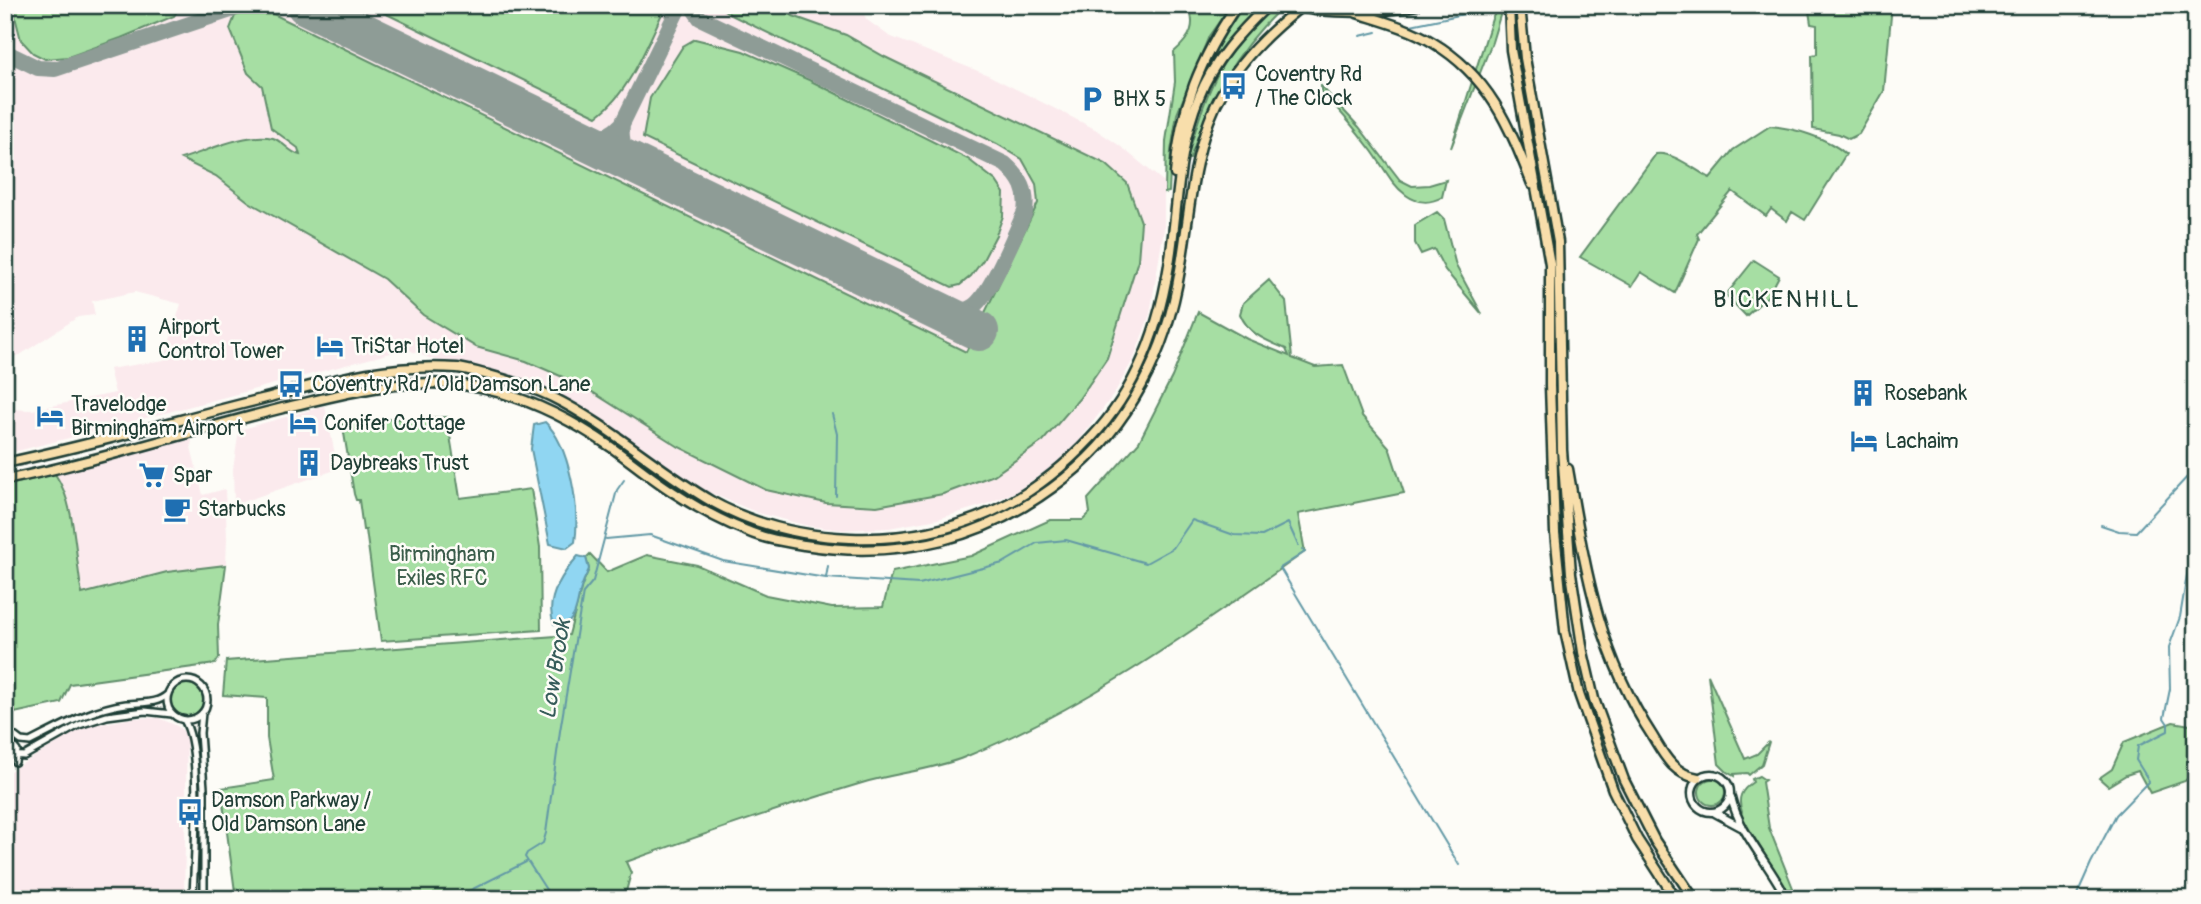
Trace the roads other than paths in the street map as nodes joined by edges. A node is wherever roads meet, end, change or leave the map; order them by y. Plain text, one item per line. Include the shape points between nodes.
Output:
1 (1237, 5) edge
2 (1268, 5) edge
3 (1305, 5) edge
4 (1417, 5) edge
5 (1509, 5) edge
6 (1520, 5) edge
7 (1290, 10) edge
8 (1357, 13) junction
9 (1540, 204) junction
10 (1175, 212) junction
11 (1561, 431) junction
12 (5, 463) edge
13 (5, 478) edge
14 (168, 694) junction
15 (202, 713) junction
16 (172, 714) junction
17 (184, 720) junction
18 (5, 729) edge
19 (5, 737) edge
20 (5, 747) edge
21 (16, 759) junction
22 (1699, 778) junction
23 (1731, 795) junction
24 (1714, 812) junction
25 (1741, 827) junction
26 (193, 899) edge
27 (204, 899) edge
28 (1676, 899) edge
29 (1694, 899) edge
30 (1787, 899) edge

1 - 10 highway via 1215,38 1185,106
2 - 10 highway via 1221,57 1199,96 1184,145
3 - 7 highway
4 - 8 highway
5 - 9 highway via 1511,50
6 - 11 highway via 1527,71 1558,242
7 - 8 highway, bridge
7 - 13 highway via 1241,64 1208,123 1197,160 1172,312 1146,380 1116,426 1081,464 1020,510 980,528 931,544 884,550 842,551 778,541 709,514 586,430 524,399 445,383 365,388
8 - 9 highway via 1431,41 1468,68 1497,102
9 - 28 highway via 1550,264 1555,533 1567,642 1590,729 1613,790 1637,839
10 - 12 highway via 1155,327 1115,410 1059,468 1018,498 936,531 863,538 778,527 716,503 552,397 513,381 462,369 363,372
11 - 22 highway via 1588,582 1614,666 1667,759 1681,773
11 - 29 highway via 1575,601 1594,699 1634,802
14 - 15 street via 179,681 199,684 207,698
14 - 16 street
14 - 18 street via 156,702 85,714 30,742
15 - 17 street
15 - 27 street
16 - 17 street
16 - 21 street via 145,711 95,719
17 - 26 street via 192,737 195,789
19 - 21 street via 17,751
20 - 21 street
22 - 23 main road via 1720,776
22 - 24 main road via 1692,789 1693,801 1702,810
23 - 24 main road via 1727,805
23 - 25 main road
24 - 25 main road
25 - 30 main road

